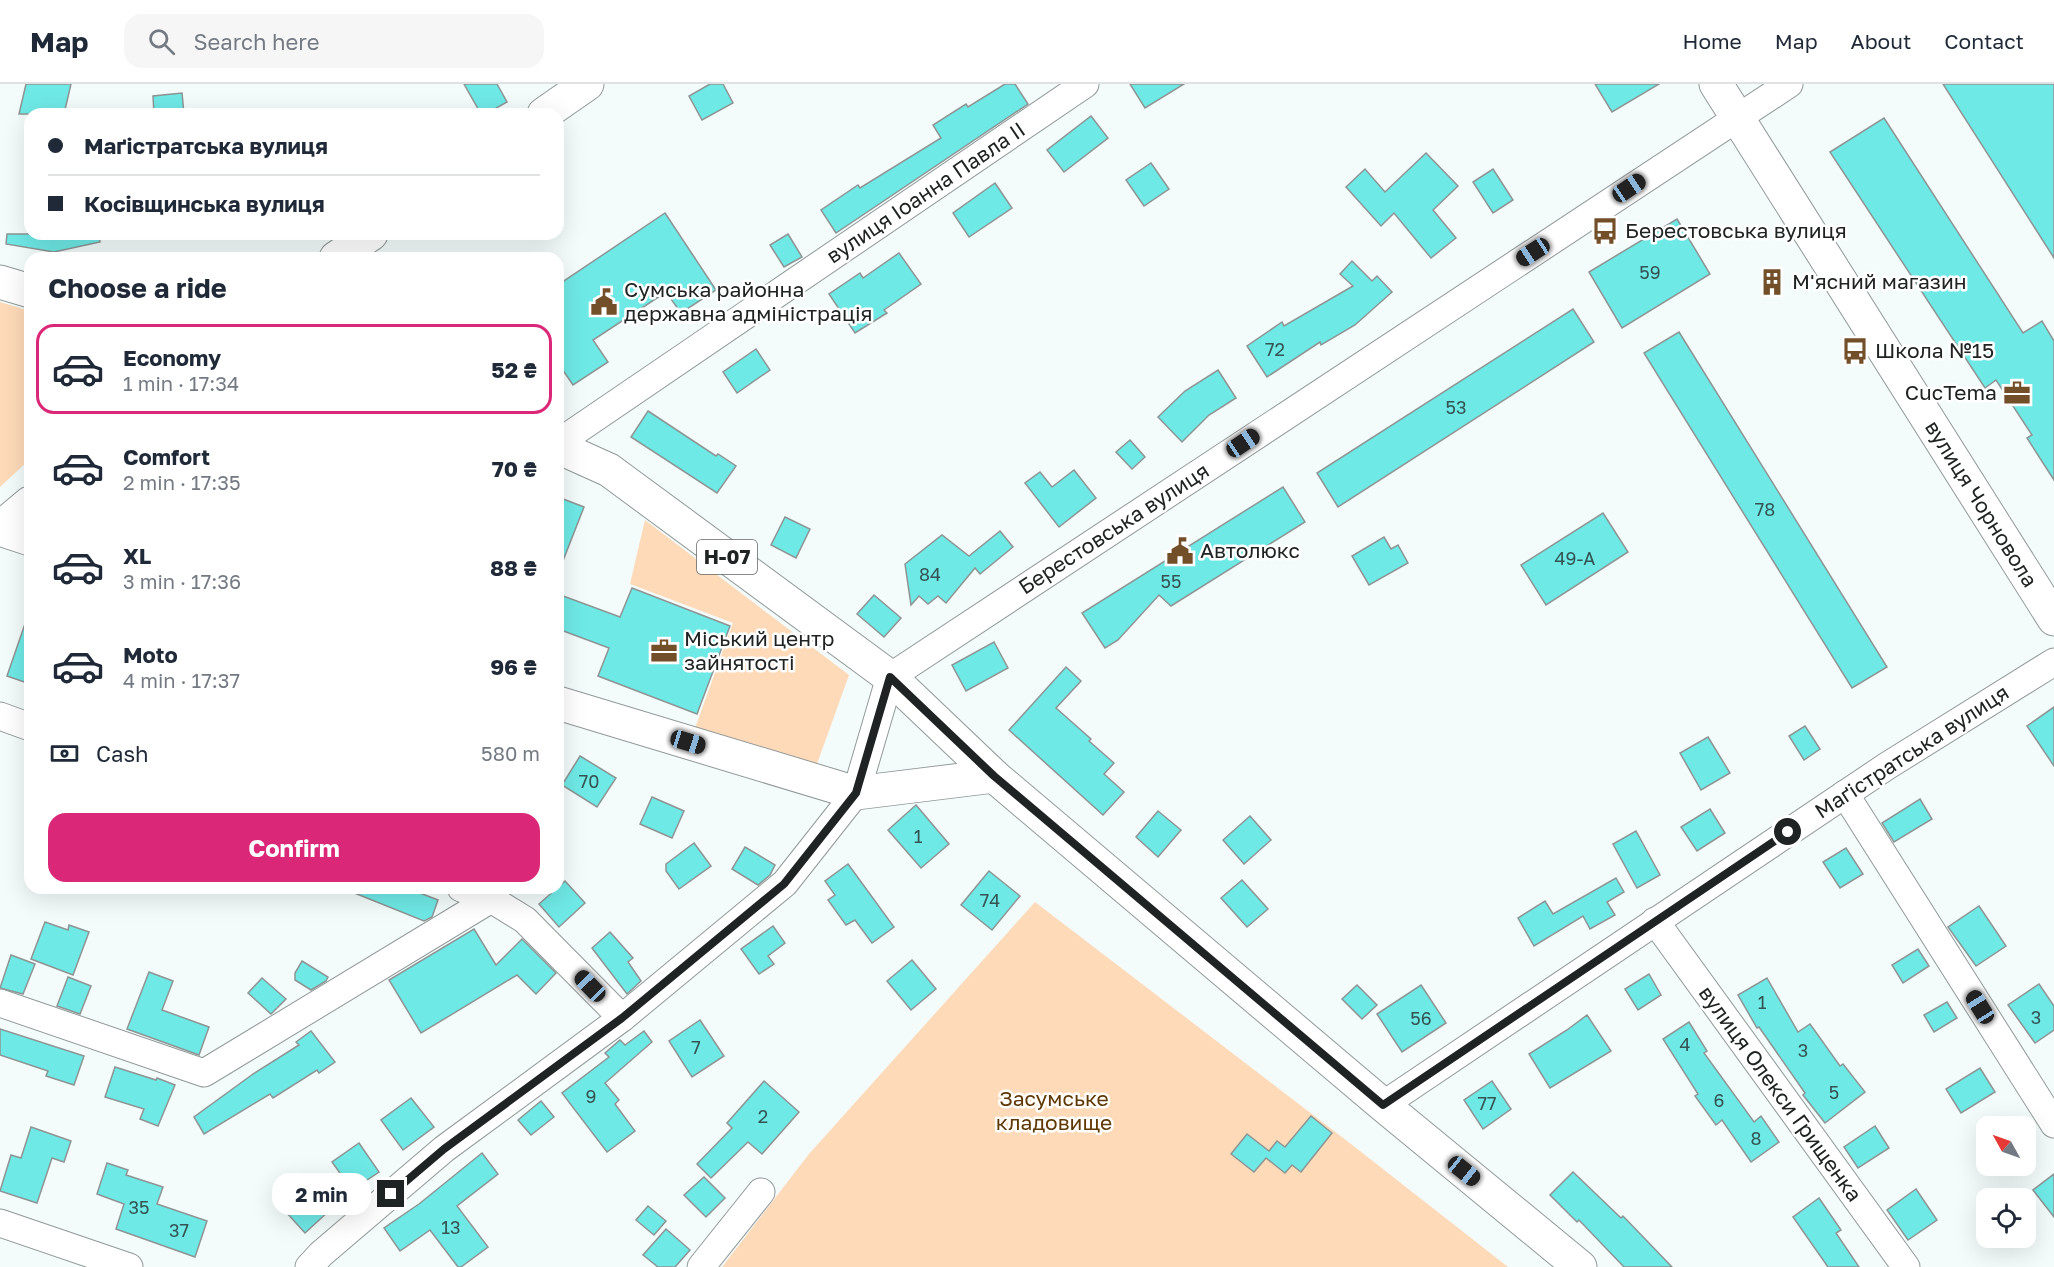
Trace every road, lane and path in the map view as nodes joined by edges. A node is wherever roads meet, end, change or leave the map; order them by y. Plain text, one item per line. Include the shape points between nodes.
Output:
1 (587, 84) edge
2 (1085, 84) edge
3 (1716, 84) edge
4 (1789, 84) edge
5 (553, 108) edge
6 (1736, 117) junction
7 (362, 240) edge
8 (345, 252) edge
9 (0, 282) edge
10 (24, 289) edge
11 (564, 441) edge
12 (564, 448) edge
13 (24, 507) edge
14 (0, 529) edge
15 (24, 537) edge
16 (2054, 619) edge
17 (2054, 662) edge
18 (890, 677) junction
19 (564, 706) edge
20 (0, 716) edge
21 (24, 725) edge
22 (994, 776) junction
23 (856, 793) junction
24 (1845, 794) junction
25 (477, 894) edge
26 (491, 899) junction
27 (1654, 921) junction
28 (0, 1003) edge
29 (622, 1018) junction
30 (1383, 1105) junction
31 (2054, 1124) edge
32 (761, 1192) dead end
33 (0, 1222) edge
34 (129, 1267) edge
35 (309, 1267) edge
36 (701, 1267) edge
37 (1580, 1267) edge
38 (1906, 1267) edge

1 - 5 main road
2 - 11 street, вулиця Іоанна Павла II
3 - 6 main road, вулиця Чорновола
4 - 6 street, Берестовська вулиця
6 - 16 main road, вулиця Чорновола
6 - 18 street, Берестовська вулиця
7 - 8 main road
9 - 10 main road
12 - 18 main road, Н-07 via 609,470
13 - 14 main road
14 - 15 main road
17 - 24 street, Маґістратська вулиця
18 - 22 main road, Н-07
18 - 23 street
19 - 23 main road
20 - 21 street
22 - 23 main road
22 - 30 main road, Н-07
23 - 29 street via 784,884
24 - 27 street, Маґістратська вулиця
24 - 31 street
25 - 26 street
26 - 28 street via 204,1073
26 - 29 street via 525,920
27 - 30 street, Маґістратська вулиця
27 - 38 street, вулиця Олекси Грищенка
29 - 35 street via 444,1149
30 - 37 main road, Н-07
32 - 36 street
33 - 34 street

